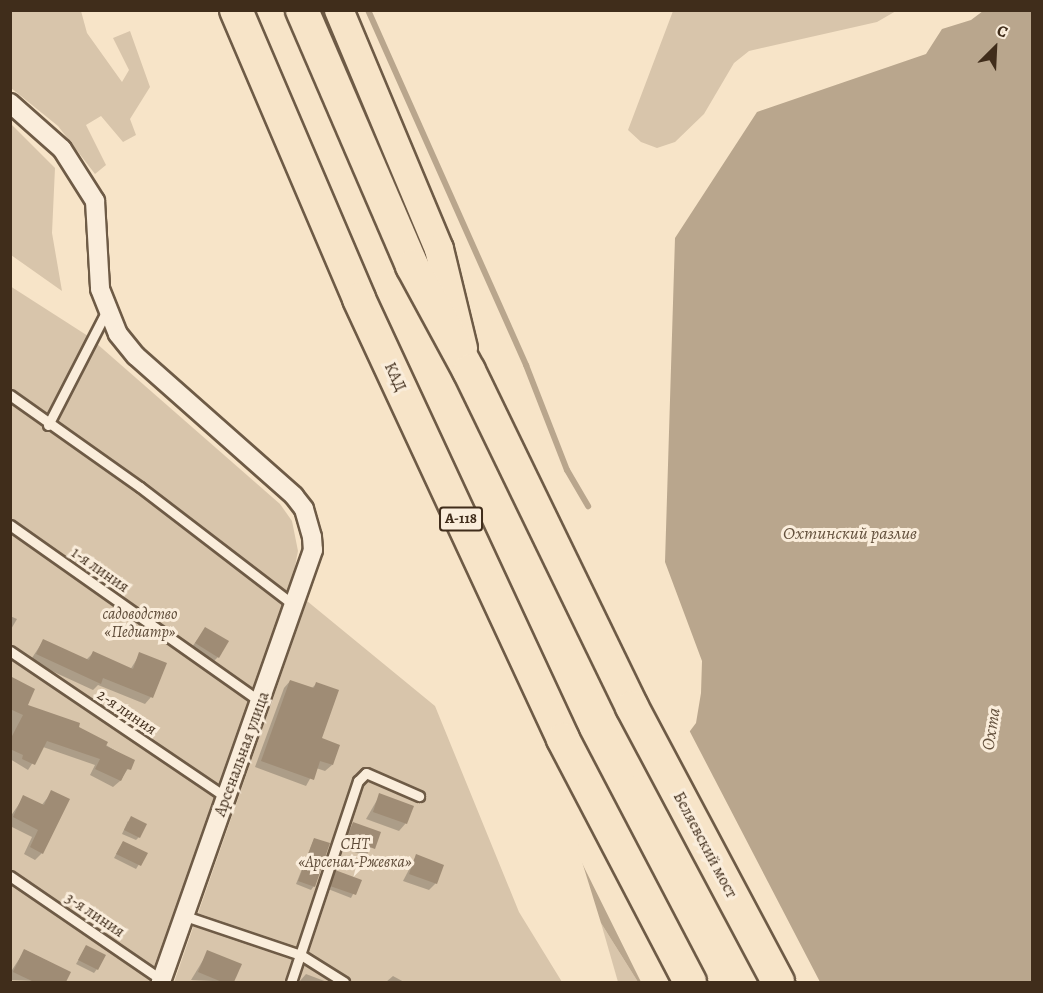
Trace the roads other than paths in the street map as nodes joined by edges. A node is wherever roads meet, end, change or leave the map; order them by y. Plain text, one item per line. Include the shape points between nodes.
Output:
1 (236, 10) edge
2 (303, 10) edge
3 (339, 10) edge
4 (10, 103) edge
5 (106, 312) junction
6 (469, 371) junction
7 (10, 395) edge
8 (48, 425) junction
9 (10, 525) edge
10 (294, 605) junction
11 (10, 651) edge
12 (261, 702) junction
13 (419, 796) dead end
14 (226, 797) junction
15 (10, 876) edge
16 (185, 916) junction
17 (301, 955) junction
18 (162, 981) edge
19 (291, 982) edge
20 (344, 982) edge
21 (690, 982) edge
22 (778, 982) edge

1 - 21 highway, КАД / А-118 via 359,299 563,739
2 - 6 highway via 412,266
3 - 6 main road via 439,249
4 - 5 street via 62,149 95,201 100,289
5 - 8 lane
5 - 10 street, Арсенальная улица via 136,356 294,496 310,524 313,550
6 - 22 highway, Беляевский мост via 632,707
7 - 8 lane
8 - 10 lane via 140,487
9 - 12 lane, 1-я линия
10 - 12 street, Арсенальная улица
11 - 14 lane, 2-я линия
12 - 14 street, Арсенальная улица
13 - 17 lane via 366,773 358,781
14 - 16 street, Арсенальная улица
15 - 18 lane, 3-я линия
16 - 17 lane
16 - 18 street, Арсенальная улица
17 - 19 lane
17 - 20 lane

